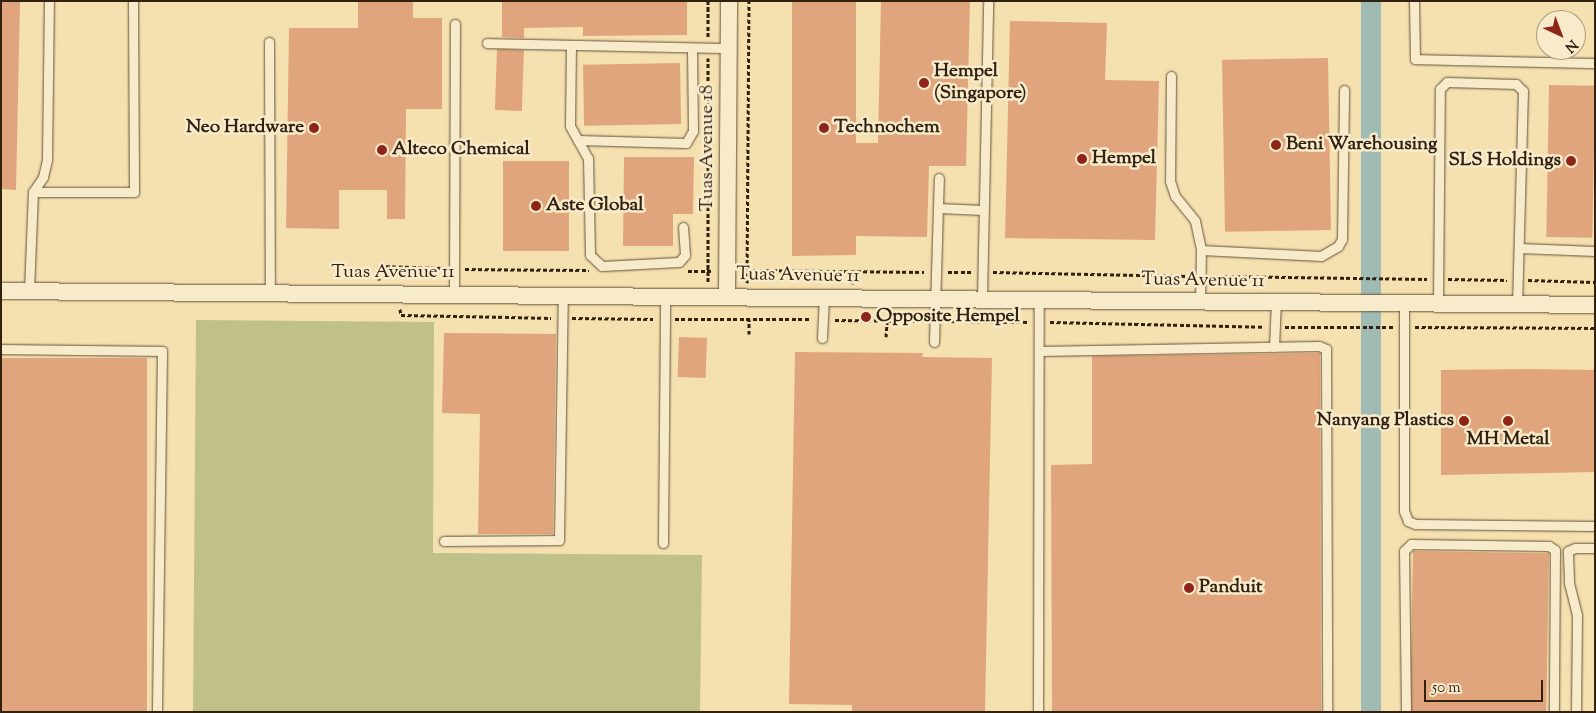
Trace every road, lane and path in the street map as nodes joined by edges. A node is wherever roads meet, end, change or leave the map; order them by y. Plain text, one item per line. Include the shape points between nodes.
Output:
1 (49, 1) edge
2 (133, 1) edge
3 (708, 1) edge
4 (729, 1) edge
5 (749, 1) edge
6 (988, 1) edge
7 (1414, 1) edge
8 (456, 24) dead end
9 (269, 42) dead end
10 (487, 43) dead end
11 (571, 45) junction
12 (692, 48) junction
13 (708, 48) junction
14 (729, 48) junction
15 (1595, 63) edge
16 (1171, 76) dead end
17 (1344, 90) dead end
18 (578, 140) junction
19 (939, 178) dead end
20 (33, 192) junction
21 (938, 208) junction
22 (984, 210) junction
23 (683, 227) dead end
24 (1519, 248) junction
25 (1201, 250) junction
26 (1595, 251) edge
27 (1, 291) edge
28 (29, 291) junction
29 (270, 292) junction
30 (398, 293) junction
31 (454, 293) junction
32 (563, 294) junction
33 (665, 295) junction
34 (708, 295) junction
35 (727, 295) junction
36 (747, 295) junction
37 (824, 296) junction
38 (934, 298) junction
39 (982, 298) junction
40 (1039, 299) junction
41 (1200, 300) junction
42 (1276, 302) junction
43 (1404, 303) junction
44 (1438, 303) junction
45 (1517, 304) junction
46 (1595, 305) edge
47 (562, 318) junction
48 (665, 319) junction
49 (749, 319) junction
50 (823, 320) junction
51 (934, 320) junction
52 (887, 321) junction
53 (1039, 322) junction
54 (1275, 327) junction
55 (1404, 327) junction
56 (1595, 328) edge
57 (749, 334) dead end
58 (886, 337) dead end
59 (822, 338) dead end
60 (934, 342) dead end
61 (1274, 346) junction
62 (1, 349) edge
63 (1039, 352) junction
64 (1595, 526) edge
65 (444, 541) dead end
66 (663, 543) dead end
67 (1595, 548) edge
68 (157, 712) edge
69 (1038, 712) edge
70 (1327, 712) edge
71 (1406, 712) edge
72 (1554, 712) edge
73 (1576, 712) edge

1 - 20 lane via 47,160 43,177
2 - 20 lane via 134,192
3 - 13 path
4 - 14 street, Tuas Avenue 18
5 - 36 path
6 - 22 lane
7 - 15 lane via 1415,60
8 - 31 lane
9 - 29 lane
10 - 11 lane
11 - 12 lane
11 - 18 lane via 570,126
12 - 13 lane
12 - 18 lane via 693,131 686,143
13 - 14 lane
13 - 34 path
14 - 35 street, Tuas Avenue 18
16 - 25 lane via 1170,181 1175,196 1195,221
17 - 25 lane via 1342,239 1338,246 1321,256
18 - 23 lane via 588,158 590,255 602,266 679,262 685,255
19 - 21 lane
20 - 28 lane
21 - 22 lane
21 - 38 lane
22 - 39 lane
24 - 26 lane
24 - 44 lane via 1523,91 1516,84 1444,83 1440,89
24 - 45 lane
25 - 41 lane
27 - 28 street, Tuas Avenue 11
28 - 29 street, Tuas Avenue 11
29 - 30 street, Tuas Avenue 11
30 - 31 street, Tuas Avenue 11
30 - 47 path via 401,315
31 - 32 street, Tuas Avenue 11
32 - 33 street, Tuas Avenue 11
32 - 47 lane
33 - 34 street, Tuas Avenue 11
33 - 48 lane
34 - 35 street, Tuas Avenue 11
35 - 36 street, Tuas Avenue 11
36 - 37 street, Tuas Avenue 11
37 - 38 street, Tuas Avenue 11
37 - 50 lane
38 - 39 street, Tuas Avenue 11
38 - 51 lane
39 - 40 street, Tuas Avenue 11
40 - 41 street, Tuas Avenue 11
40 - 53 lane
41 - 42 street, Tuas Avenue 11
42 - 43 street, Tuas Avenue 11
42 - 54 lane
43 - 44 street, Tuas Avenue 11
43 - 55 lane
44 - 45 street, Tuas Avenue 11
45 - 46 street, Tuas Avenue 11
47 - 48 path
47 - 65 lane via 560,540
48 - 49 path
48 - 66 lane
49 - 50 path
49 - 57 path
50 - 52 path
50 - 59 lane
51 - 52 path
51 - 53 path
51 - 60 lane
52 - 58 path
53 - 54 path
53 - 63 lane
54 - 55 path
54 - 61 lane
55 - 56 path
55 - 64 lane via 1404,511 1408,521 1415,524
61 - 63 lane
61 - 70 lane via 1319,346 1328,351
62 - 68 lane via 162,351
63 - 69 lane
67 - 73 lane via 1568,551 1569,582 1577,615
71 - 72 lane via 1404,552 1411,544 1549,546 1555,550

